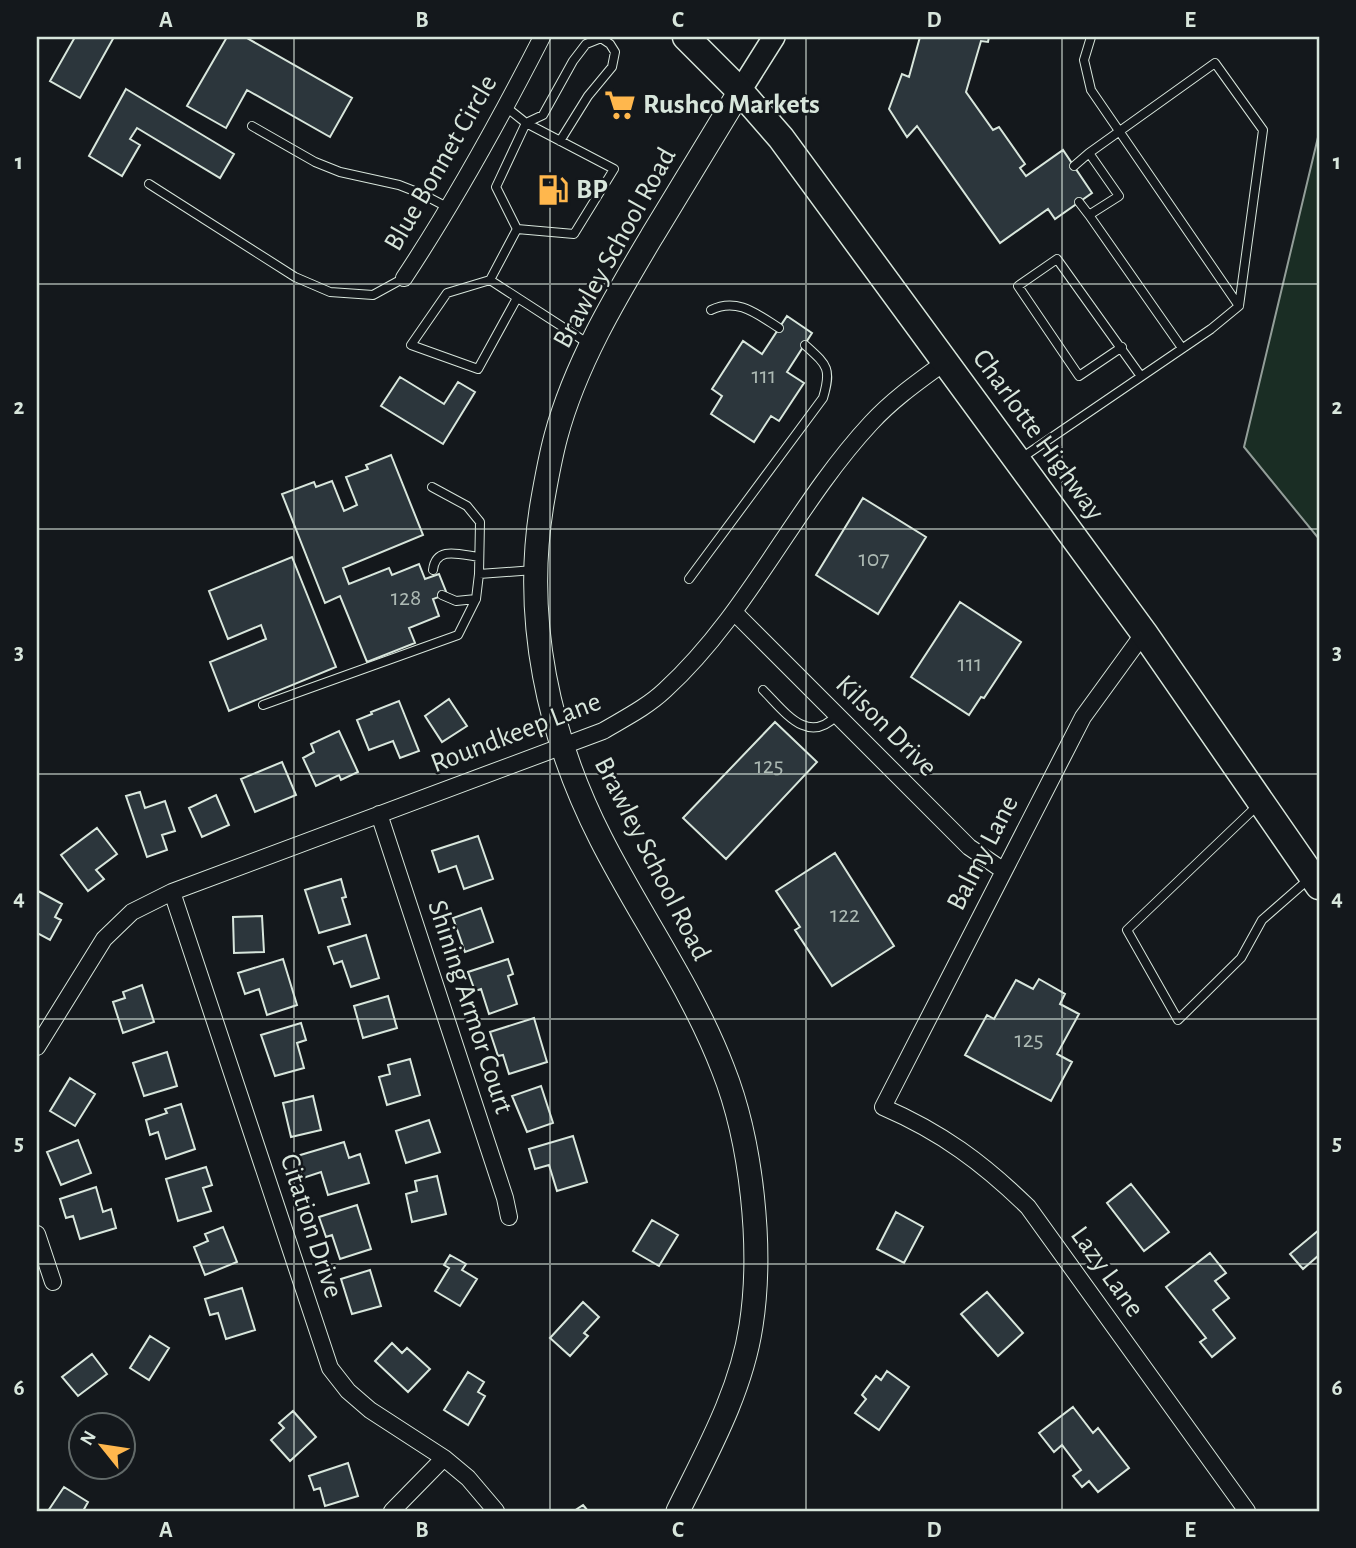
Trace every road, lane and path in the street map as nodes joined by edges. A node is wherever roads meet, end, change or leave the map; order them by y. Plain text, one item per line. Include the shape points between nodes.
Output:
1 (542, 37) edge
2 (686, 37) edge
3 (774, 37) edge
4 (1091, 37) edge
5 (740, 91) junction
6 (506, 107) junction
7 (526, 123) junction
8 (251, 126) dead end
9 (1119, 131) junction
10 (560, 141) junction
11 (1089, 153) junction
12 (1074, 166) dead end
13 (149, 184) dead end
14 (1079, 202) dead end
15 (449, 208) junction
16 (1089, 215) junction
17 (517, 229) junction
18 (404, 278) joint
19 (490, 280) junction
20 (517, 298) junction
21 (1239, 306) junction
22 (711, 310) dead end
23 (779, 328) dead end
24 (805, 345) dead end
25 (592, 346) junction
26 (1122, 347) junction
27 (1182, 348) junction
28 (945, 362) junction
29 (1140, 375) junction
30 (1017, 461) junction
31 (432, 487) dead end
32 (479, 557) junction
33 (433, 570) dead end
34 (537, 570) junction
35 (479, 574) junction
36 (689, 579) dead end
37 (442, 595) dead end
38 (476, 599) junction
39 (735, 612) junction
40 (1144, 633) junction
41 (763, 690) dead end
42 (263, 705) dead end
43 (837, 715) junction
44 (562, 747) junction
45 (1262, 801) junction
46 (379, 814) junction
47 (1004, 871) junction
48 (1316, 881) edge
49 (172, 892) junction
50 (37, 1047) edge
51 (883, 1107) joint
52 (509, 1217) dead end
53 (37, 1234) edge
54 (52, 1282) dead end
55 (444, 1458) junction
56 (392, 1511) edge
57 (496, 1511) edge
58 (678, 1511) edge
59 (1247, 1511) edge

1 - 6 street, Blue Bonnet Circle
2 - 5 main road, Charlotte Highway
3 - 5 street
4 - 9 lane via 1084,60 1091,90
5 - 25 main road, Brawley School Road via 619,291
5 - 28 main road, Charlotte Highway via 781,138
6 - 7 lane
6 - 15 street, Blue Bonnet Circle
7 - 10 lane
7 - 10 lane via 543,115 573,61 586,44 600,38 615,52 612,66
7 - 17 lane via 496,187
8 - 15 lane via 315,162 399,185
9 - 11 lane
9 - 21 lane
9 - 21 lane via 1216,63 1263,130
10 - 17 lane via 614,169 574,234
11 - 12 lane
11 - 16 lane via 1119,196
13 - 18 lane via 295,277 330,292 373,295
14 - 16 lane
15 - 18 street, Blue Bonnet Circle
16 - 27 lane
17 - 19 lane
19 - 20 lane
19 - 20 lane via 447,293 411,345 478,369
20 - 25 lane
21 - 27 lane
22 - 23 lane via 722,304 745,307
24 - 36 lane via 825,362 828,381 823,398
25 - 34 main road, Brawley School Road via 556,435 542,506
26 - 26 lane via 1079,376 1017,286 1057,259
26 - 29 lane
27 - 29 lane
28 - 30 main road, Charlotte Highway
28 - 39 street, Roundkeep Lane via 899,396 840,459
29 - 30 lane
30 - 40 main road, Charlotte Highway
31 - 32 lane via 467,506 480,522
32 - 33 lane via 439,555
32 - 35 lane
34 - 35 lane
34 - 44 main road, Brawley School Road via 540,656
35 - 38 lane
37 - 38 lane via 456,601
38 - 42 lane via 458,635
39 - 43 street, Kilson Drive
39 - 44 street, Roundkeep Lane via 683,672 643,708
40 - 45 main road, Charlotte Highway
40 - 47 street, Balmy Lane via 1083,717
41 - 43 lane via 803,726 827,726
43 - 47 street, Kilson Drive via 969,847
44 - 46 street, Roundkeep Lane
44 - 58 main road, Brawley School Road via 601,839 705,1026 737,1111 750,1168 755,1254 752,1325 741,1371 716,1434
45 - 48 main road, Charlotte Highway
45 - 48 lane via 1127,930 1178,1020 1241,958 1262,920
46 - 49 street, Roundkeep Lane
46 - 52 street, Shining Armor Court
47 - 51 street, Balmy Lane
49 - 50 street, Roundkeep Lane via 132,912 104,939
49 - 55 street, Citation Drive via 330,1368 370,1410
51 - 59 street, Lazy Lane via 958,1146 1028,1206
53 - 54 street
55 - 56 street
55 - 57 street, Citation Drive

